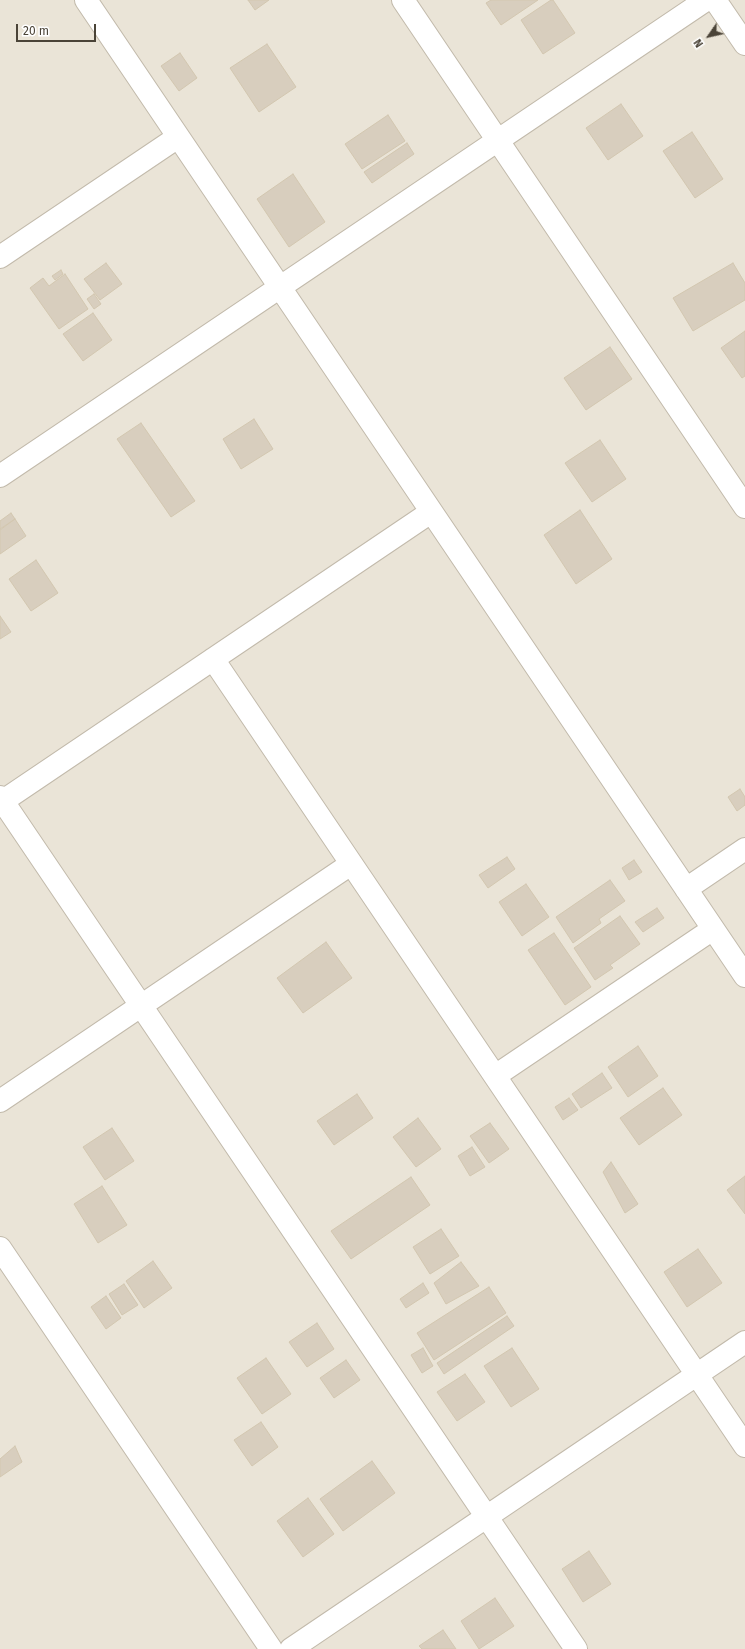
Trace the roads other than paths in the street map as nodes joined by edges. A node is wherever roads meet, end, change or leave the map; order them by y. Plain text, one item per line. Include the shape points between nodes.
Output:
1 (86, 0) edge
2 (403, 0) edge
3 (706, 0) edge
4 (715, 0) edge
5 (745, 44) edge
6 (178, 137) junction
7 (498, 140) junction
8 (0, 257) edge
9 (280, 287) junction
10 (0, 476) edge
11 (745, 508) edge
12 (431, 512) junction
13 (213, 659) junction
14 (1, 801) edge
15 (745, 850) edge
16 (351, 864) junction
17 (686, 889) junction
18 (713, 929) junction
19 (745, 976) edge
20 (141, 1006) junction
21 (495, 1076) junction
22 (0, 1101) edge
23 (0, 1248) edge
24 (745, 1342) edge
25 (697, 1375) junction
26 (745, 1446) edge
27 (486, 1517) junction
28 (271, 1649) edge
29 (291, 1649) edge
30 (576, 1649) edge

1 - 6 street
2 - 7 street
3 - 7 street
4 - 5 street
6 - 8 street
6 - 9 street
7 - 9 street
7 - 11 street
9 - 10 street
9 - 12 street
12 - 13 street
12 - 17 street
13 - 14 street
13 - 16 street
14 - 20 street
15 - 17 street
16 - 20 street
16 - 21 street
17 - 18 street
18 - 19 street
18 - 21 street
20 - 22 street
20 - 27 street
21 - 25 street
23 - 28 street
24 - 25 street
25 - 26 street
25 - 27 street
27 - 29 street
27 - 30 street

